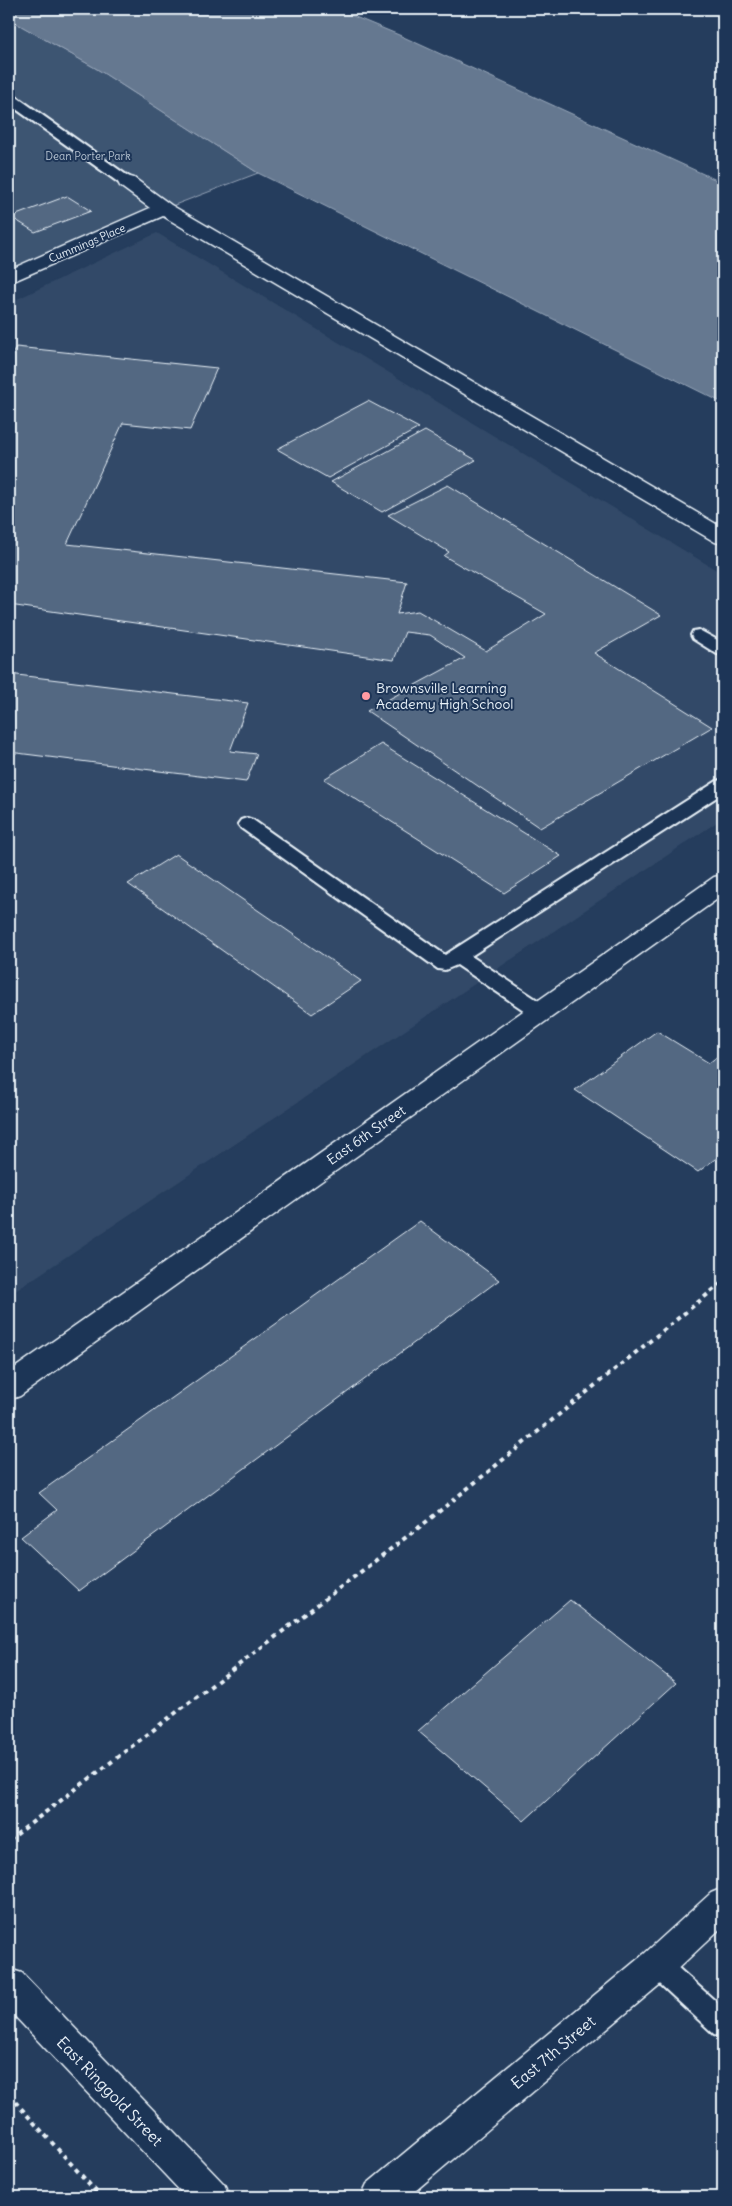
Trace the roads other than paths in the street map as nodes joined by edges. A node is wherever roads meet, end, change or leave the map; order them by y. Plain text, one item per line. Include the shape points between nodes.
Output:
1 (9, 98) edge
2 (127, 182) joint
3 (164, 209) junction
4 (9, 276) edge
5 (723, 537) edge
6 (699, 635) dead end
7 (723, 650) edge
8 (723, 785) edge
9 (247, 824) dead end
10 (723, 883) edge
11 (457, 956) junction
12 (541, 1012) junction
13 (9, 1388) edge
14 (723, 1904) edge
15 (657, 1965) junction
16 (9, 1985) edge
17 (723, 2025) edge
18 (211, 2197) edge
19 (380, 2197) edge

1 - 2 lane
2 - 3 street
3 - 4 street, Cummings Place
3 - 5 street
6 - 7 lane
8 - 11 lane
9 - 11 lane via 445,964
10 - 12 street, East 6th Street
11 - 12 lane
12 - 13 street, East 6th Street
14 - 15 street, East 7th Street
15 - 17 lane
15 - 19 street, East 7th Street
16 - 18 street, East Ringgold Street

